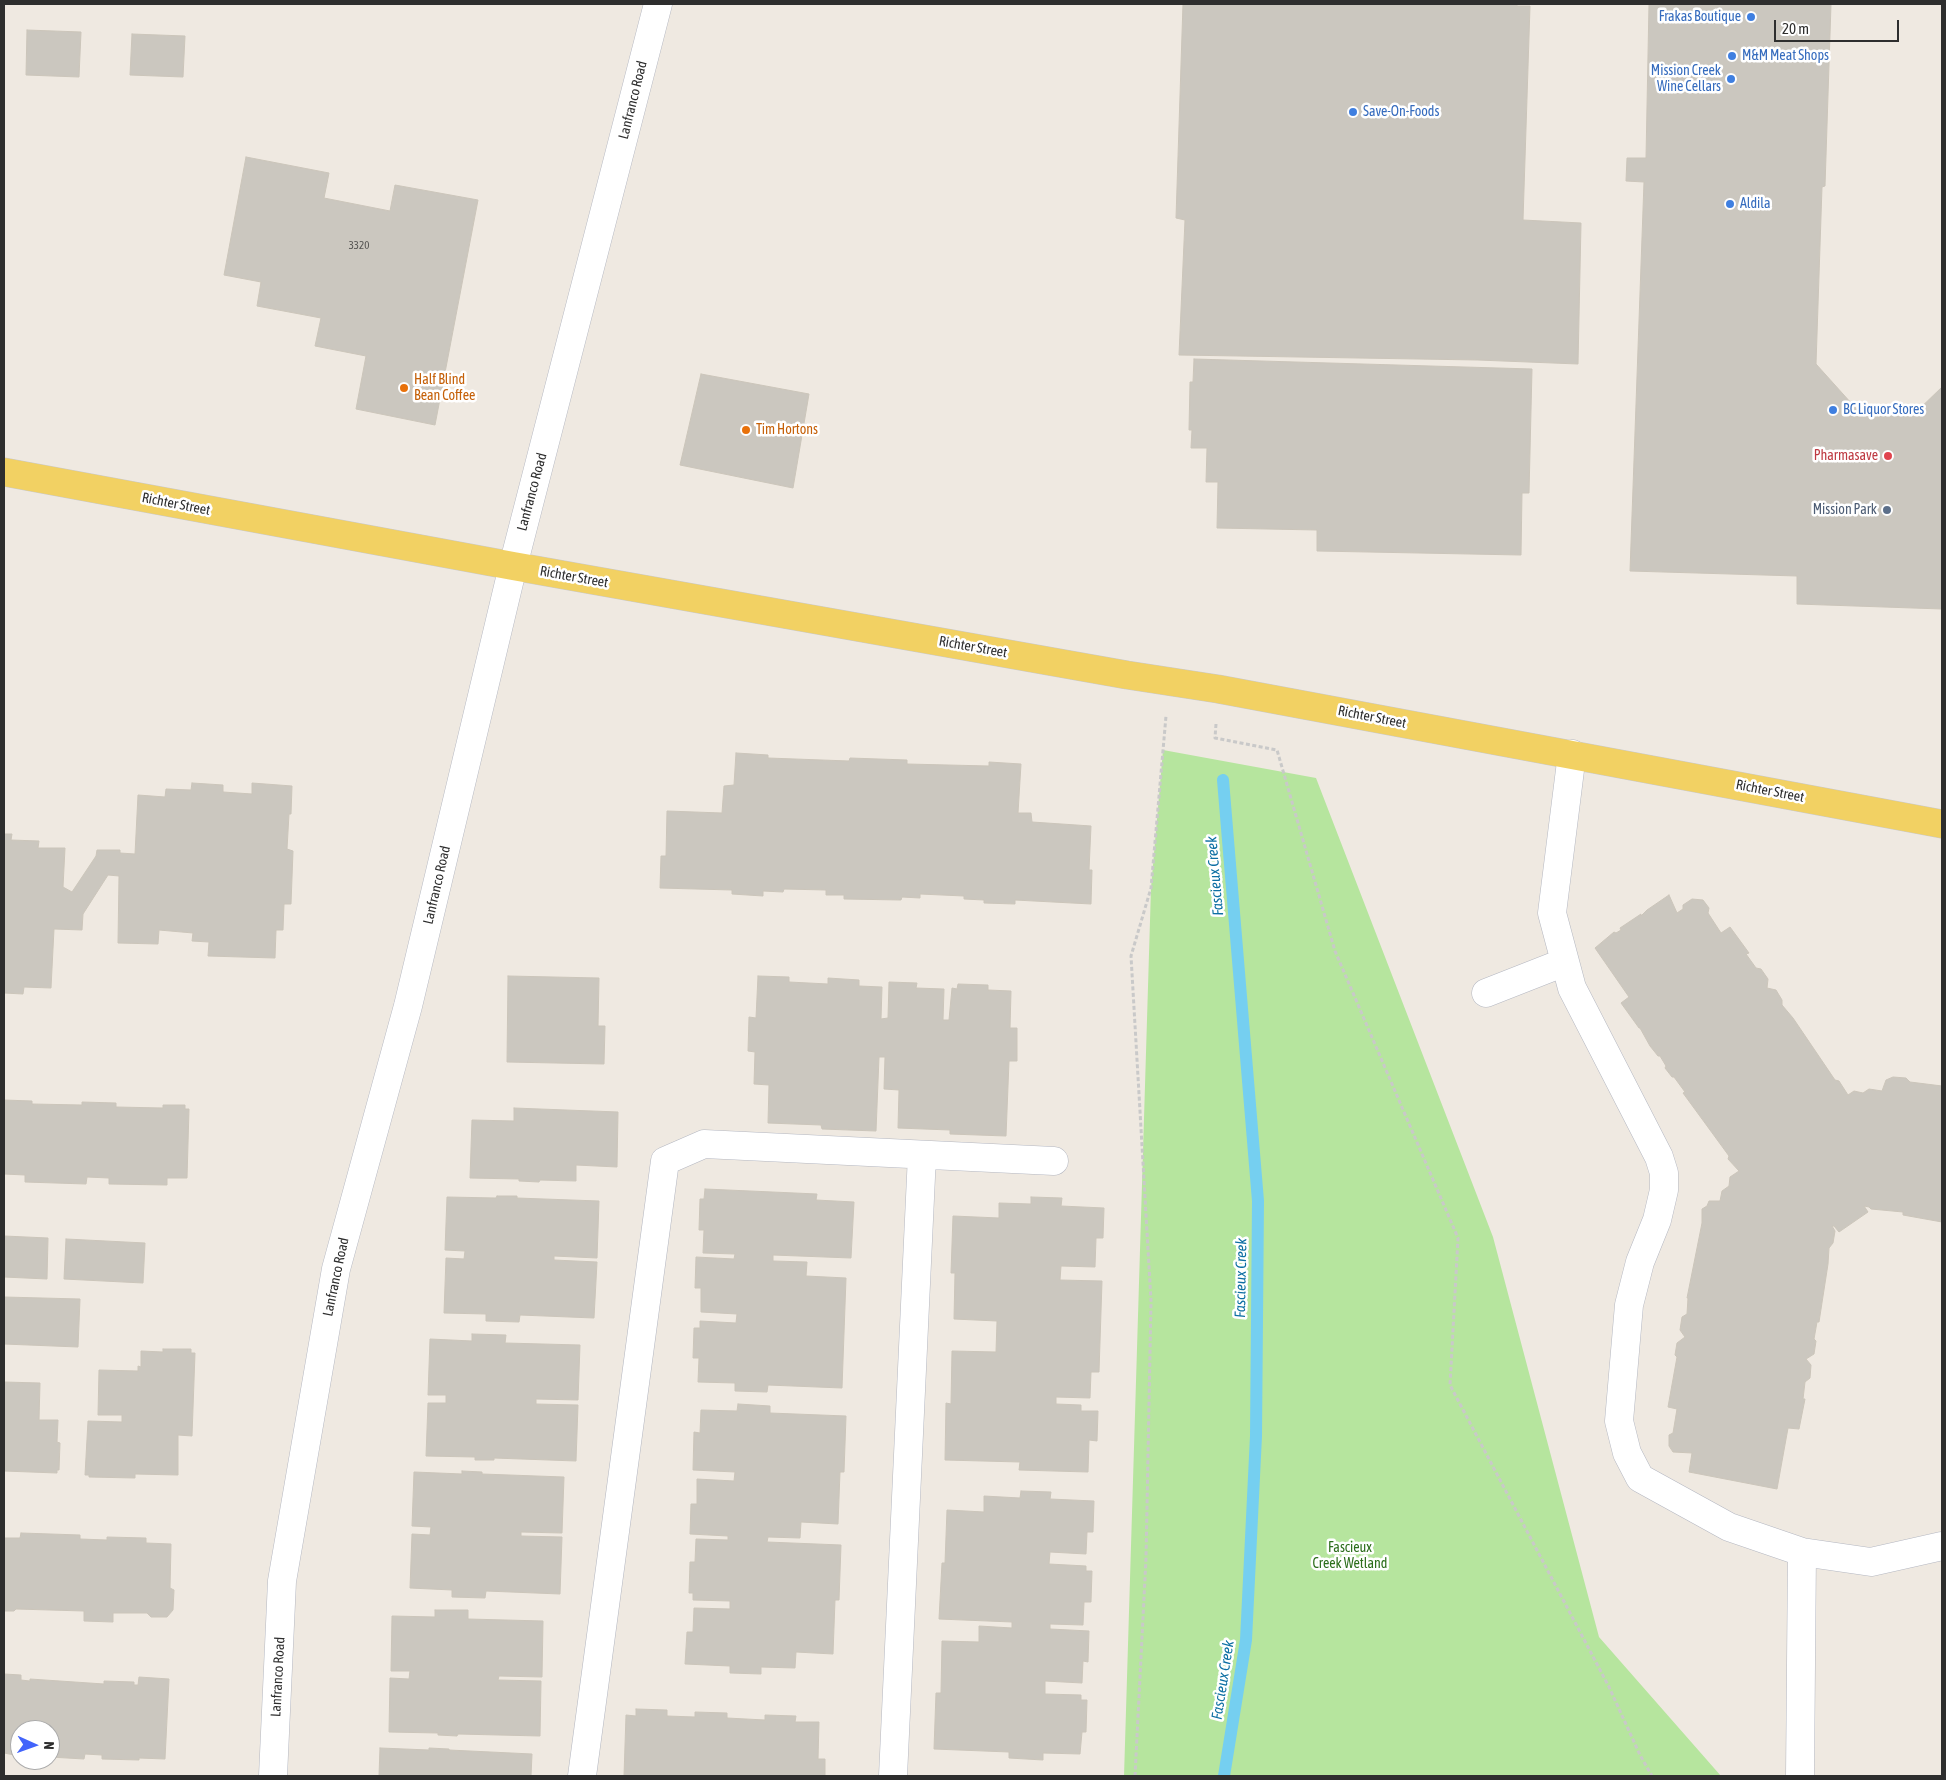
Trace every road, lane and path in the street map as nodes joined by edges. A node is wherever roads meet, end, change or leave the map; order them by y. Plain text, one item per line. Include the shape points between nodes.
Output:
1 (658, 4) edge
2 (4, 472) edge
3 (513, 566) junction
4 (1169, 681) junction
5 (1218, 688) junction
6 (1572, 754) junction
7 (1942, 824) edge
8 (1564, 962) junction
9 (1486, 993) dead end
10 (922, 1155) junction
11 (1054, 1162) dead end
12 (1942, 1546) edge
13 (1802, 1552) junction
14 (273, 1776) edge
15 (582, 1776) edge
16 (893, 1776) edge
17 (1135, 1776) edge
18 (1652, 1776) edge
19 (1800, 1776) edge

1 - 3 street, Lanfranco Road
2 - 3 main road, Richter Street
3 - 4 main road, Richter Street
3 - 14 street, Lanfranco Road via 408,1006 336,1269 282,1581
4 - 5 main road, Richter Street
4 - 17 path via 1151,888 1131,956 1151,1301 1146,1558
5 - 6 main road, Richter Street
5 - 18 path via 1215,738 1277,750 1335,951 1458,1238 1450,1385 1610,1688
6 - 7 main road, Richter Street
6 - 8 street via 1552,913
8 - 9 street
8 - 13 street via 1572,988 1659,1157 1664,1173 1664,1190 1657,1220 1640,1262 1629,1305 1620,1421 1627,1453 1640,1478 1729,1527
10 - 11 street
10 - 15 street via 704,1144 665,1161
10 - 16 street
12 - 13 street via 1871,1562
13 - 19 street

